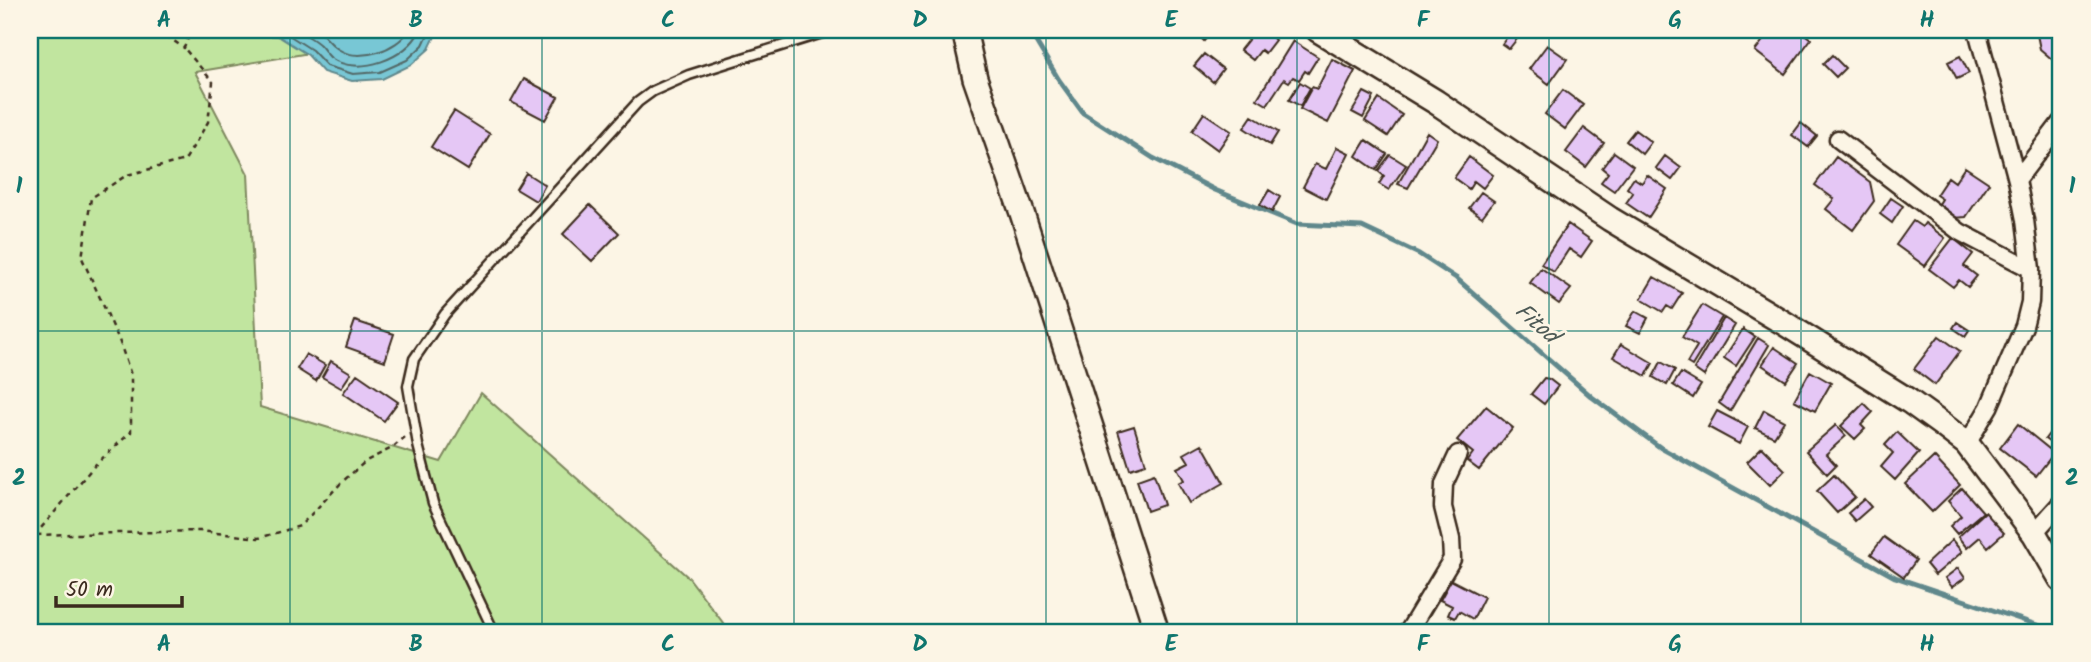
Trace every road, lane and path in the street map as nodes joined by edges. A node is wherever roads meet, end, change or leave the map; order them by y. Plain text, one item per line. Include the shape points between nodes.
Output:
1 (158, 30) edge
2 (191, 30) edge
3 (832, 30) edge
4 (964, 30) edge
5 (1318, 30) edge
6 (1977, 30) edge
7 (184, 48) junction
8 (2061, 122) edge
9 (1838, 139) dead end
10 (2017, 180) junction
11 (2031, 269) junction
12 (415, 428) junction
13 (1967, 444) junction
14 (1458, 454) dead end
15 (2061, 503) edge
16 (30, 528) edge
17 (2034, 533) junction
18 (35, 535) junction
19 (30, 555) edge
20 (2061, 579) edge
21 (494, 632) edge
22 (1157, 632) edge
23 (1408, 632) edge

1 - 7 path
2 - 7 path
3 - 12 lane via 689,75 653,92 624,114 426,338 414,359 408,386
4 - 22 street via 975,78
5 - 13 street via 1436,102 1610,219 1909,401
6 - 10 street
7 - 18 path via 213,82 208,122 185,160 127,175 91,198 82,258 131,375 131,432 95,464
8 - 10 street
9 - 11 street via 1961,232
10 - 11 street
11 - 13 street via 2024,326 1989,407
12 - 18 path via 342,481 300,526 259,538 200,531
12 - 21 lane via 433,503
13 - 17 street
14 - 23 street via 1444,484 1452,559
15 - 17 street
16 - 18 path
17 - 20 street
18 - 19 path

